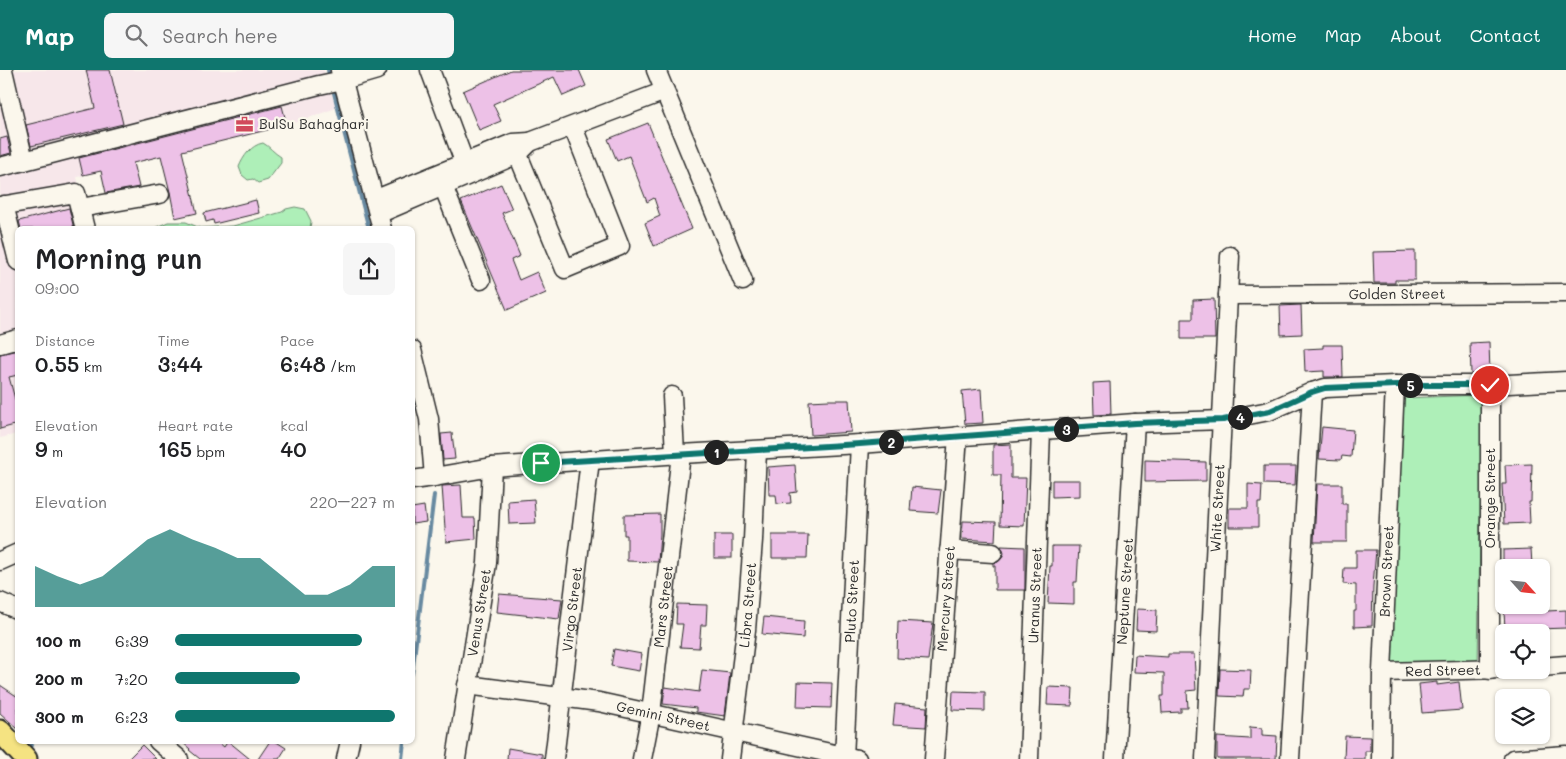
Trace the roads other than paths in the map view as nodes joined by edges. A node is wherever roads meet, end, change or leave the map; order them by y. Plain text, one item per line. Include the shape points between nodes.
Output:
1 (3, 70) edge
2 (377, 70) edge
3 (430, 70) edge
4 (656, 70) edge
5 (341, 75) edge
6 (665, 91) junction
7 (573, 126) junction
8 (520, 146) junction
9 (24, 160) junction
10 (465, 164) junction
11 (0, 167) edge
12 (443, 186) junction
13 (160, 194) dead end
14 (2, 206) edge
15 (80, 208) junction
16 (378, 214) edge
17 (84, 226) edge
18 (15, 251) edge
19 (1230, 256) dead end
20 (481, 280) dead end
21 (743, 281) dead end
22 (1566, 294) edge
23 (1228, 296) junction
24 (15, 340) edge
25 (0, 344) edge
26 (415, 362) edge
27 (1566, 381) edge
28 (1395, 385) junction
29 (1490, 385) junction
30 (1312, 392) junction
31 (672, 396) dead end
32 (1223, 420) junction
33 (1135, 423) junction
34 (1041, 431) junction
35 (958, 436) junction
36 (860, 444) junction
37 (756, 451) junction
38 (678, 454) junction
39 (590, 460) junction
40 (492, 467) junction
41 (434, 478) junction
42 (415, 480) edge
43 (949, 550) junction
44 (993, 553) dead end
45 (15, 554) edge
46 (0, 560) edge
47 (0, 602) edge
48 (15, 609) edge
49 (1496, 624) edge
50 (1566, 665) edge
51 (1550, 666) edge
52 (1495, 670) edge
53 (1382, 672) junction
54 (467, 685) junction
55 (563, 698) junction
56 (651, 713) junction
57 (0, 731) edge
58 (734, 731) junction
59 (162, 744) edge
60 (349, 744) edge
61 (1566, 755) edge
62 (851, 758) edge
63 (26, 759) edge
64 (179, 759) edge
65 (346, 759) edge
66 (456, 759) edge
67 (554, 759) edge
68 (642, 759) edge
69 (730, 759) edge
70 (934, 759) edge
71 (1029, 759) edge
72 (1116, 759) edge
73 (1205, 759) edge
74 (1290, 759) edge
75 (1381, 759) edge
76 (1513, 759) edge

1 - 9 street
2 - 5 street
3 - 10 street
4 - 6 street
5 - 9 street via 310,87
5 - 16 street
6 - 7 street
6 - 21 street
7 - 8 street
7 - 8 street via 620,246 565,268
8 - 10 street
8 - 12 street
9 - 11 street
10 - 16 street
12 - 16 street
12 - 20 street
13 - 15 street
14 - 15 street via 76,193
14 - 18 street
15 - 17 street
19 - 23 street, White Street
22 - 23 street, Golden Street
23 - 32 street, White Street
24 - 25 street
26 - 41 street via 429,419
27 - 29 street
28 - 29 street
28 - 30 street via 1325,388
28 - 53 street, Brown Street
29 - 49 street, Orange Street
30 - 32 street via 1270,411
30 - 74 street
31 - 38 street, Mars Street
32 - 33 street
32 - 73 street, White Street
33 - 34 street
33 - 72 street, Neptune Street
34 - 35 street
34 - 71 street, Uranus Street
35 - 36 street
35 - 43 street, Mercury Street
36 - 37 street
36 - 62 street, Pluto Street
37 - 38 street
37 - 58 street, Libra Street via 753,550
38 - 39 street
38 - 56 street, Mars Street
39 - 40 street
39 - 55 street, Virgo Street
40 - 41 street
40 - 54 street, Venus Street via 488,563
41 - 42 street
43 - 44 street
43 - 70 street, Mercury Street
45 - 46 street
47 - 48 street
50 - 51 street
52 - 53 street, Red Street
53 - 75 street, Brown Street
54 - 55 street, Gemini Street
54 - 66 street, Venus Street
55 - 56 street, Gemini Street
55 - 67 street, Virgo Street
56 - 58 street, Gemini Street
56 - 68 street, Mars Street
57 - 63 main road
58 - 62 street, Gemini Street
58 - 69 street, Libra Street
59 - 64 street
60 - 65 street
61 - 76 street

